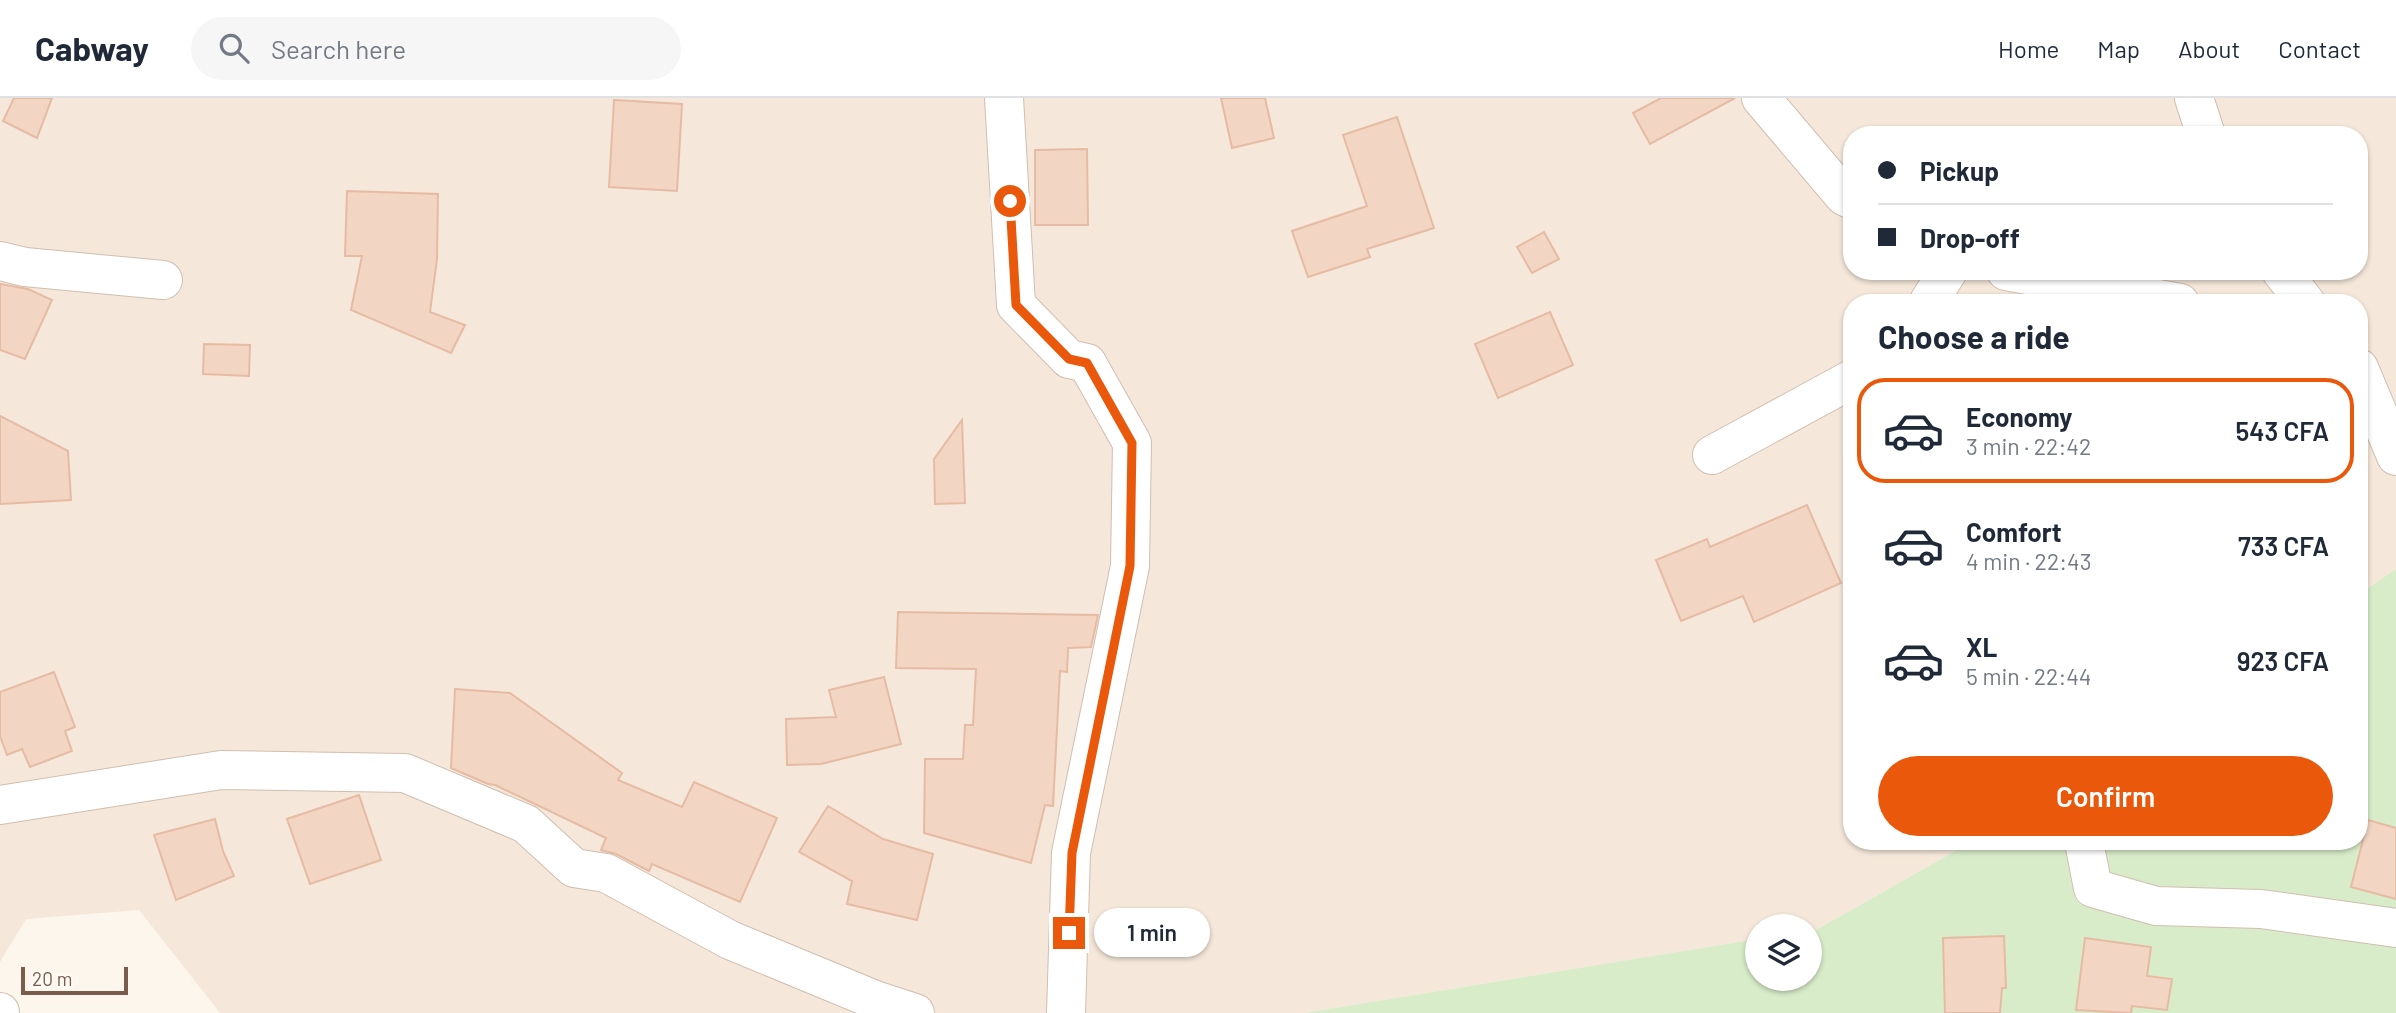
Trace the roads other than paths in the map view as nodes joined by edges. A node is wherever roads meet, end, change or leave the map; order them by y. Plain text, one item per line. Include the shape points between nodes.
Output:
1 (1004, 98) edge
2 (1762, 98) edge
3 (2194, 98) edge
4 (2203, 126) edge
5 (1843, 195) edge
6 (0, 261) edge
7 (163, 280) dead end
8 (2045, 280) edge
9 (2288, 280) edge
10 (2105, 294) edge
11 (2299, 294) edge
12 (1843, 384) edge
13 (2368, 389) edge
14 (1712, 455) dead end
15 (2396, 456) edge
16 (0, 804) edge
17 (2086, 850) edge
18 (2396, 929) edge
19 (915, 1013) edge
20 (1066, 1013) edge

1 - 20 street via 1016,305 1069,359 1087,363 1132,443 1130,566 1072,853
2 - 5 street
3 - 4 street
6 - 7 street
8 - 10 street
9 - 11 street
12 - 14 street
13 - 15 street
16 - 19 street via 221,770 405,773 526,824 574,868 606,873 730,940
17 - 18 street via 2093,888 2156,906 2261,909

